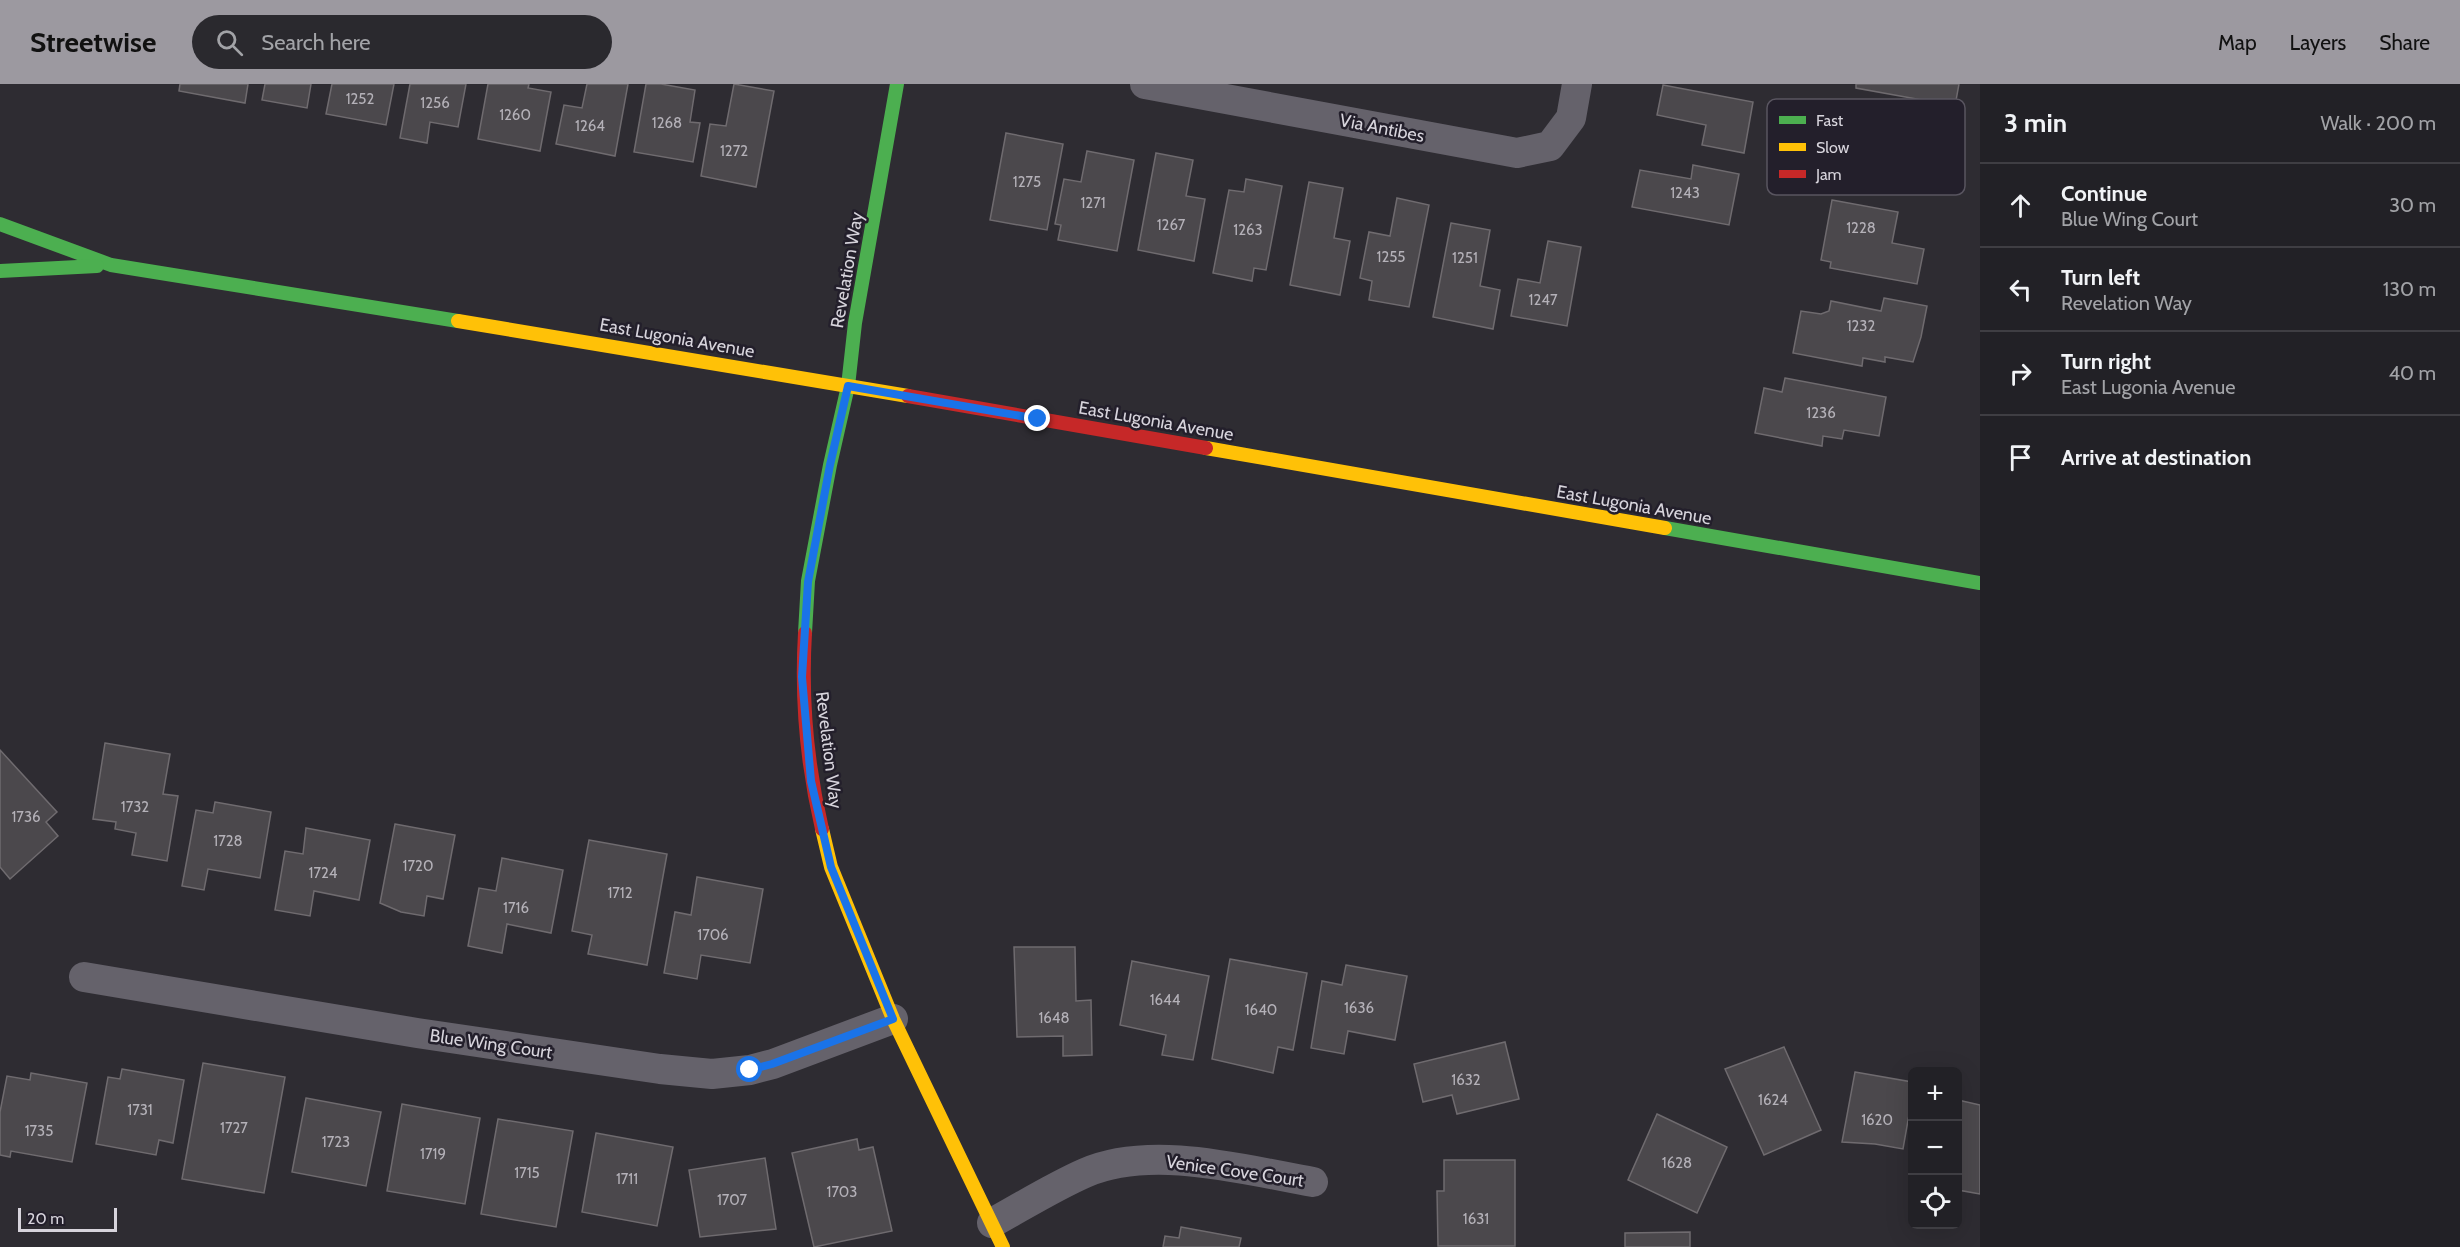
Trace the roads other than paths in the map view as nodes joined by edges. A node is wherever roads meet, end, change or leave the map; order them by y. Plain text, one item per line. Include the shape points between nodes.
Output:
1 (897, 84) edge
2 (1145, 84) edge
3 (1577, 84) edge
4 (1180, 87) edge
5 (0, 224) edge
6 (111, 265) junction
7 (0, 271) edge
8 (848, 386) junction
9 (1980, 583) edge
10 (84, 977) dead end
11 (893, 1019) junction
12 (1313, 1182) dead end
13 (997, 1235) edge

1 - 8 main road, Revelation Way via 855,323
2 - 4 street, Via Antibes
3 - 4 street, Via Antibes via 1571,118 1550,147 1517,153
5 - 6 main road, East Lugonia Avenue
6 - 7 main road, East Lugonia Avenue
6 - 8 main road, East Lugonia Avenue
8 - 9 main road, East Lugonia Avenue
8 - 11 main road, Revelation Way via 808,582 802,677 811,781 831,867
10 - 11 street, Blue Wing Court via 429,1035 712,1074 772,1064
11 - 13 main road, Revelation Way
12 - 13 street, Venice Cove Court via 1202,1163 1122,1162 1087,1172

